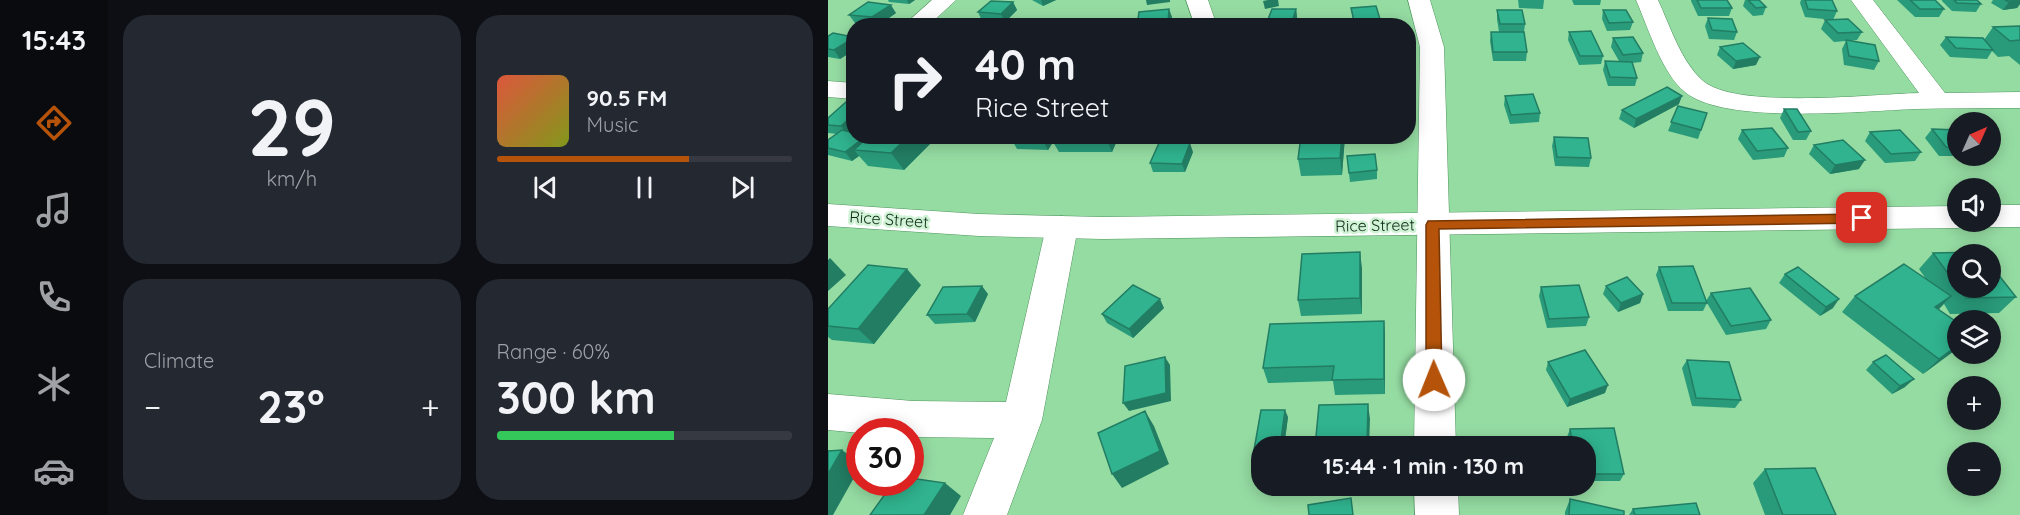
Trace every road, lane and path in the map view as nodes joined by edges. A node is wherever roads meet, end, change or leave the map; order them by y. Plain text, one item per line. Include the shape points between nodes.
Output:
1 (945, 0) edge
2 (1197, 0) edge
3 (1419, 0) edge
4 (1647, 0) edge
5 (1862, 0) edge
6 (924, 18) edge
7 (1203, 18) edge
8 (1937, 100) junction
9 (2020, 100) edge
10 (828, 215) edge
11 (2001, 216) edge
12 (2020, 216) edge
13 (1947, 217) edge
14 (1432, 225) junction
15 (1062, 227) junction
16 (828, 412) edge
17 (1022, 420) junction
18 (1435, 436) edge
19 (1436, 496) edge
20 (986, 515) edge
21 (1437, 515) edge

1 - 6 street
2 - 7 street
3 - 14 street via 1432,47
4 - 8 street via 1686,79 1716,98 1772,105
5 - 8 street
8 - 9 street
10 - 15 street, Rice Street
11 - 12 street
13 - 14 street, Rice Street
14 - 15 street, Rice Street
14 - 18 street
15 - 17 street
16 - 17 street via 913,419
17 - 20 street
19 - 21 street

